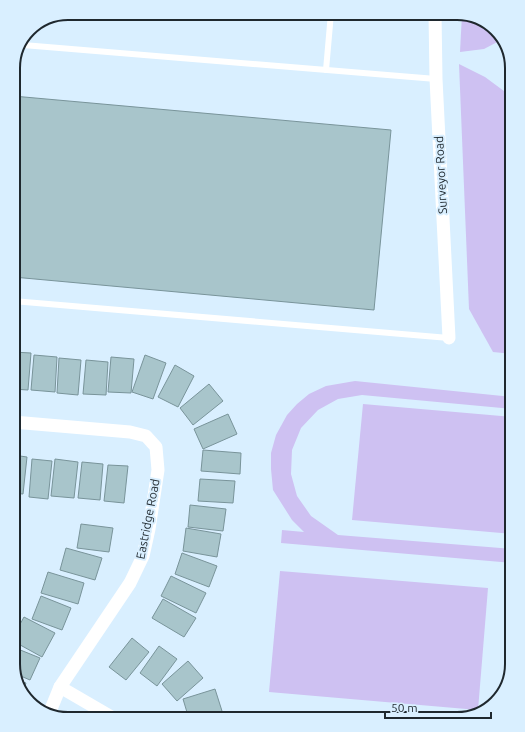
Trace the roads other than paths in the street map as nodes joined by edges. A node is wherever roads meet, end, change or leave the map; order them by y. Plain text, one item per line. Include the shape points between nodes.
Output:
1 (330, 20) edge
2 (435, 20) edge
3 (26, 45) edge
4 (326, 70) junction
5 (436, 79) junction
6 (20, 302) edge
7 (449, 338) joint
8 (20, 423) edge
9 (60, 687) junction
10 (51, 708) edge
11 (103, 712) edge

1 - 4 lane
2 - 5 street, Surveyor Road
3 - 4 lane
4 - 5 lane
5 - 7 street, Surveyor Road
6 - 7 lane
8 - 9 street, Eastridge Road via 130,432 146,436 156,447 158,470 143,556 130,583
9 - 10 street, Eastridge Road
9 - 11 street

